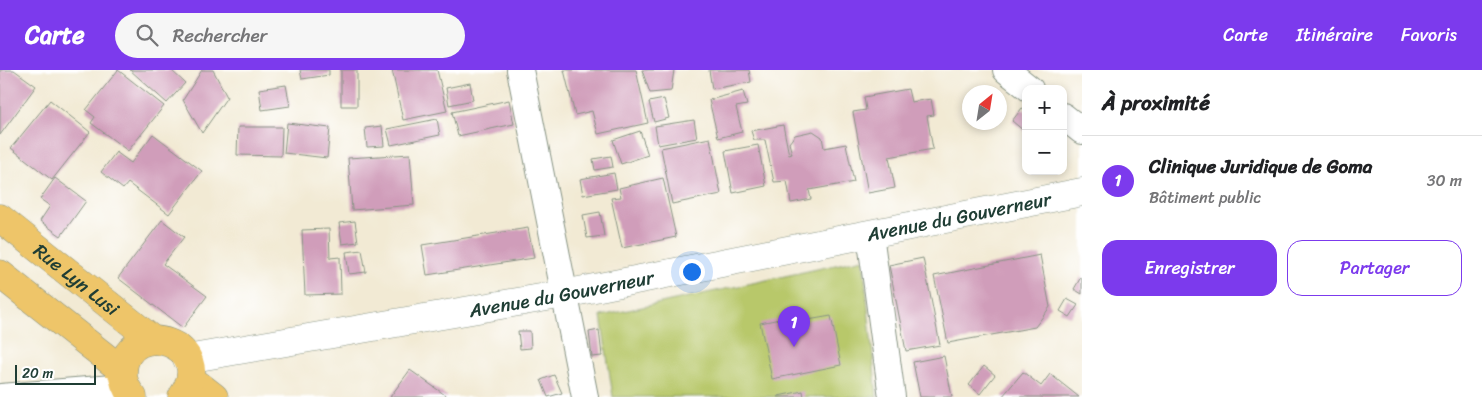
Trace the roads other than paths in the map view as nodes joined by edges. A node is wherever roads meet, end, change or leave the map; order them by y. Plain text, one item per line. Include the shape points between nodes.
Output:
1 (520, 70) edge
2 (1006, 70) edge
3 (1025, 85) edge
4 (1067, 119) edge
5 (1082, 130) edge
6 (1082, 192) edge
7 (0, 218) edge
8 (870, 234) junction
9 (0, 274) edge
10 (564, 294) junction
11 (153, 340) junction
12 (187, 378) edge
13 (127, 385) edge
14 (1, 397) edge
15 (214, 397) edge
16 (585, 397) edge
17 (892, 397) edge

1 - 10 street
2 - 3 street
4 - 5 street
6 - 8 street, Avenue du Gouverneur
7 - 11 main road, Rue Lyn Lusi
8 - 10 street, Avenue du Gouverneur
8 - 17 street
9 - 13 main road
10 - 12 street, Avenue du Gouverneur
10 - 16 street
11 - 12 main road via 164,340 181,350
11 - 13 main road via 143,342 128,355
12 - 15 main road
13 - 14 street

